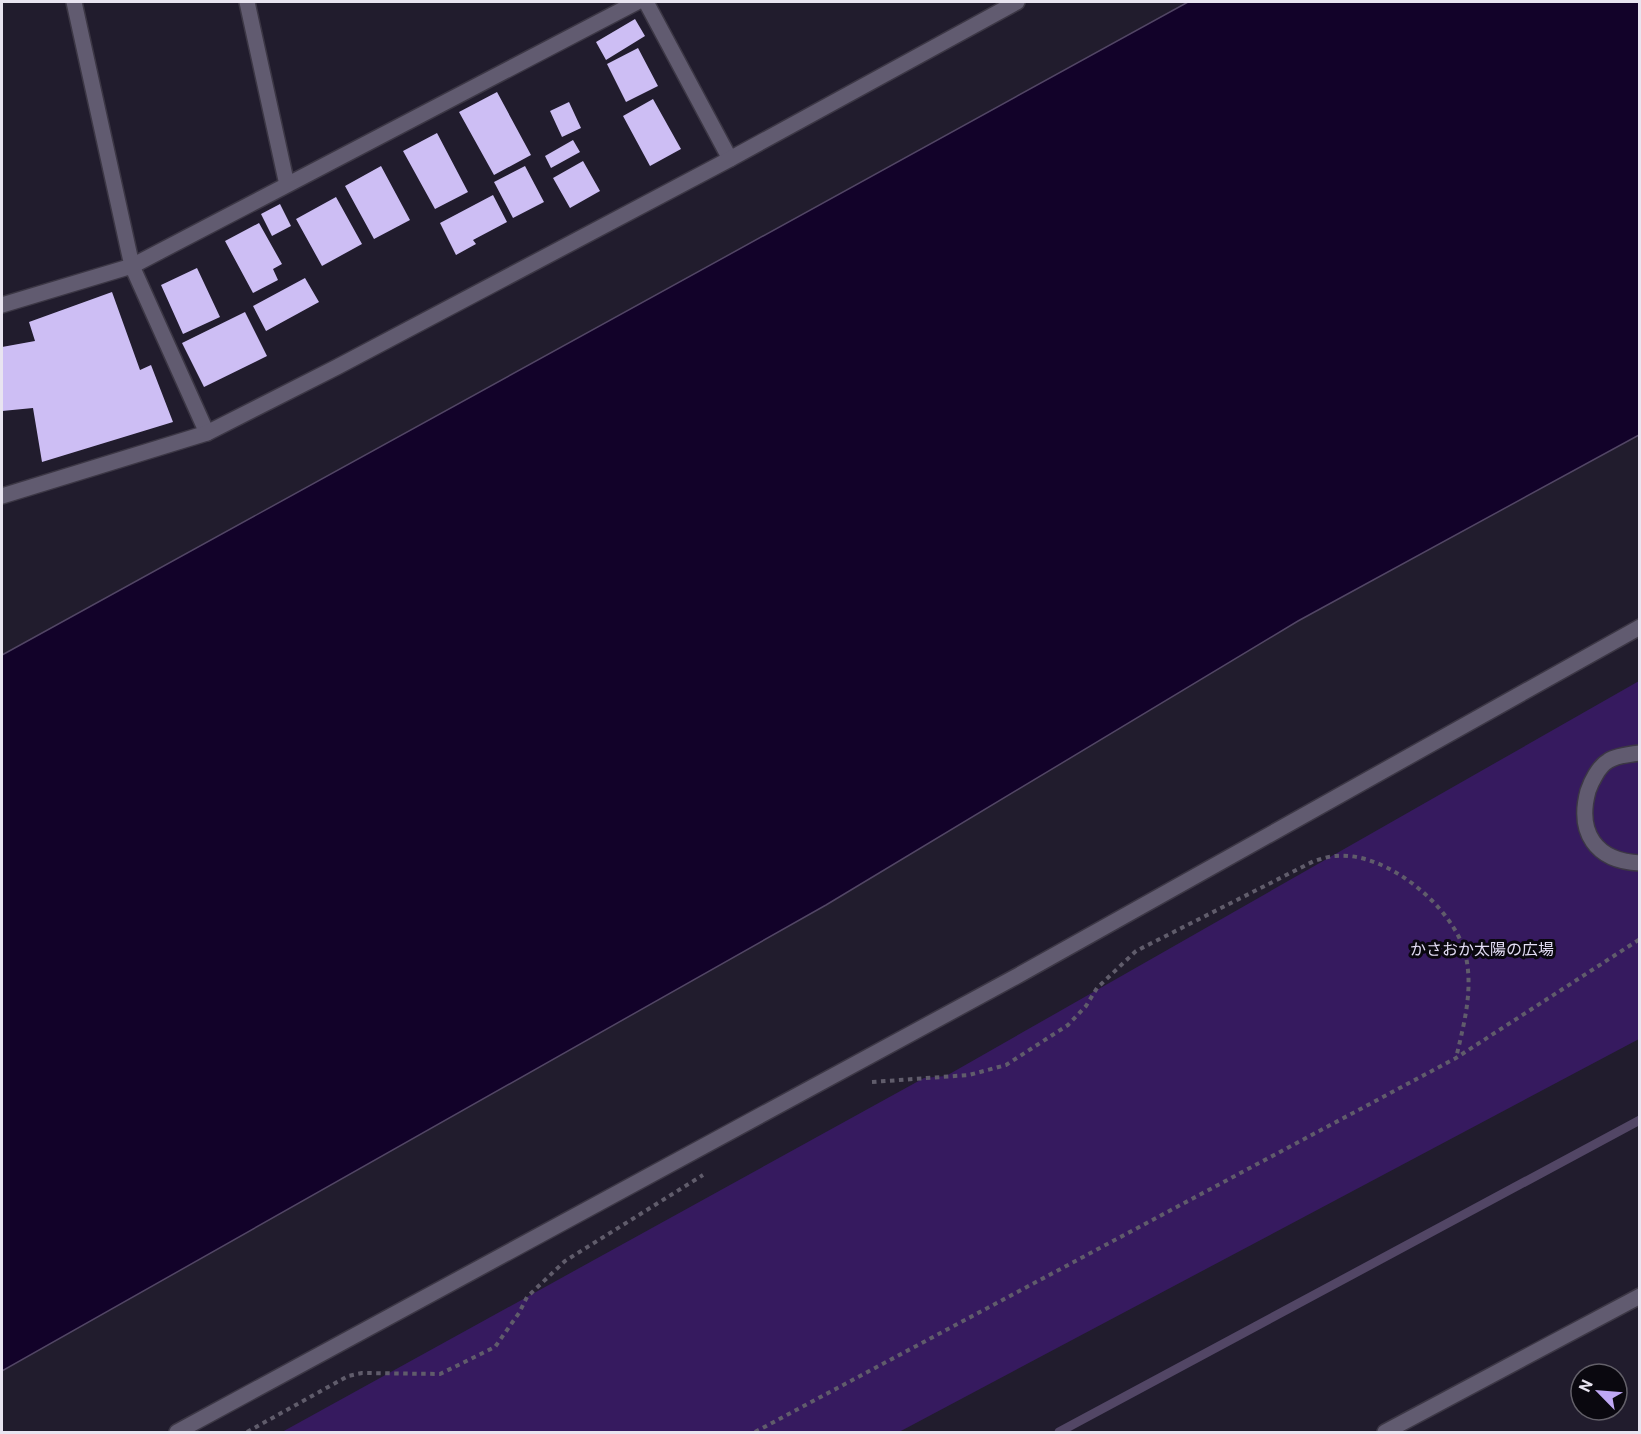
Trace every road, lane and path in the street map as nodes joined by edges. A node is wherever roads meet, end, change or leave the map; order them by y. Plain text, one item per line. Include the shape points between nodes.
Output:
1 (74, 2) edge
2 (637, 2) edge
3 (646, 2) edge
4 (1017, 2) edge
5 (252, 4) edge
6 (730, 159) junction
7 (287, 185) junction
8 (132, 266) junction
9 (2, 305) edge
10 (207, 433) junction
11 (2, 496) edge
12 (1640, 627) edge
13 (1640, 753) edge
14 (1640, 862) edge
15 (1640, 939) edge
16 (1456, 1058) junction
17 (864, 1083) dead end
18 (705, 1173) dead end
19 (1640, 1296) edge
20 (177, 1432) edge
21 (248, 1432) edge
22 (755, 1432) edge
23 (1384, 1432) edge

1 - 8 street
2 - 7 street
3 - 6 street
4 - 6 street
5 - 7 street
6 - 10 street
7 - 8 street
8 - 9 street
8 - 10 street
10 - 11 street
12 - 20 street via 1009,981
13 - 14 street via 1608,761 1591,782 1582,812 1590,838 1606,855
15 - 16 path
16 - 17 path via 1468,997 1466,964 1458,934 1416,885 1388,867 1338,855 1314,861 1136,951 1097,988 1068,1025 1006,1065 969,1075
16 - 22 path
18 - 21 path via 565,1262 527,1297 495,1347 440,1374 348,1376
19 - 23 street

